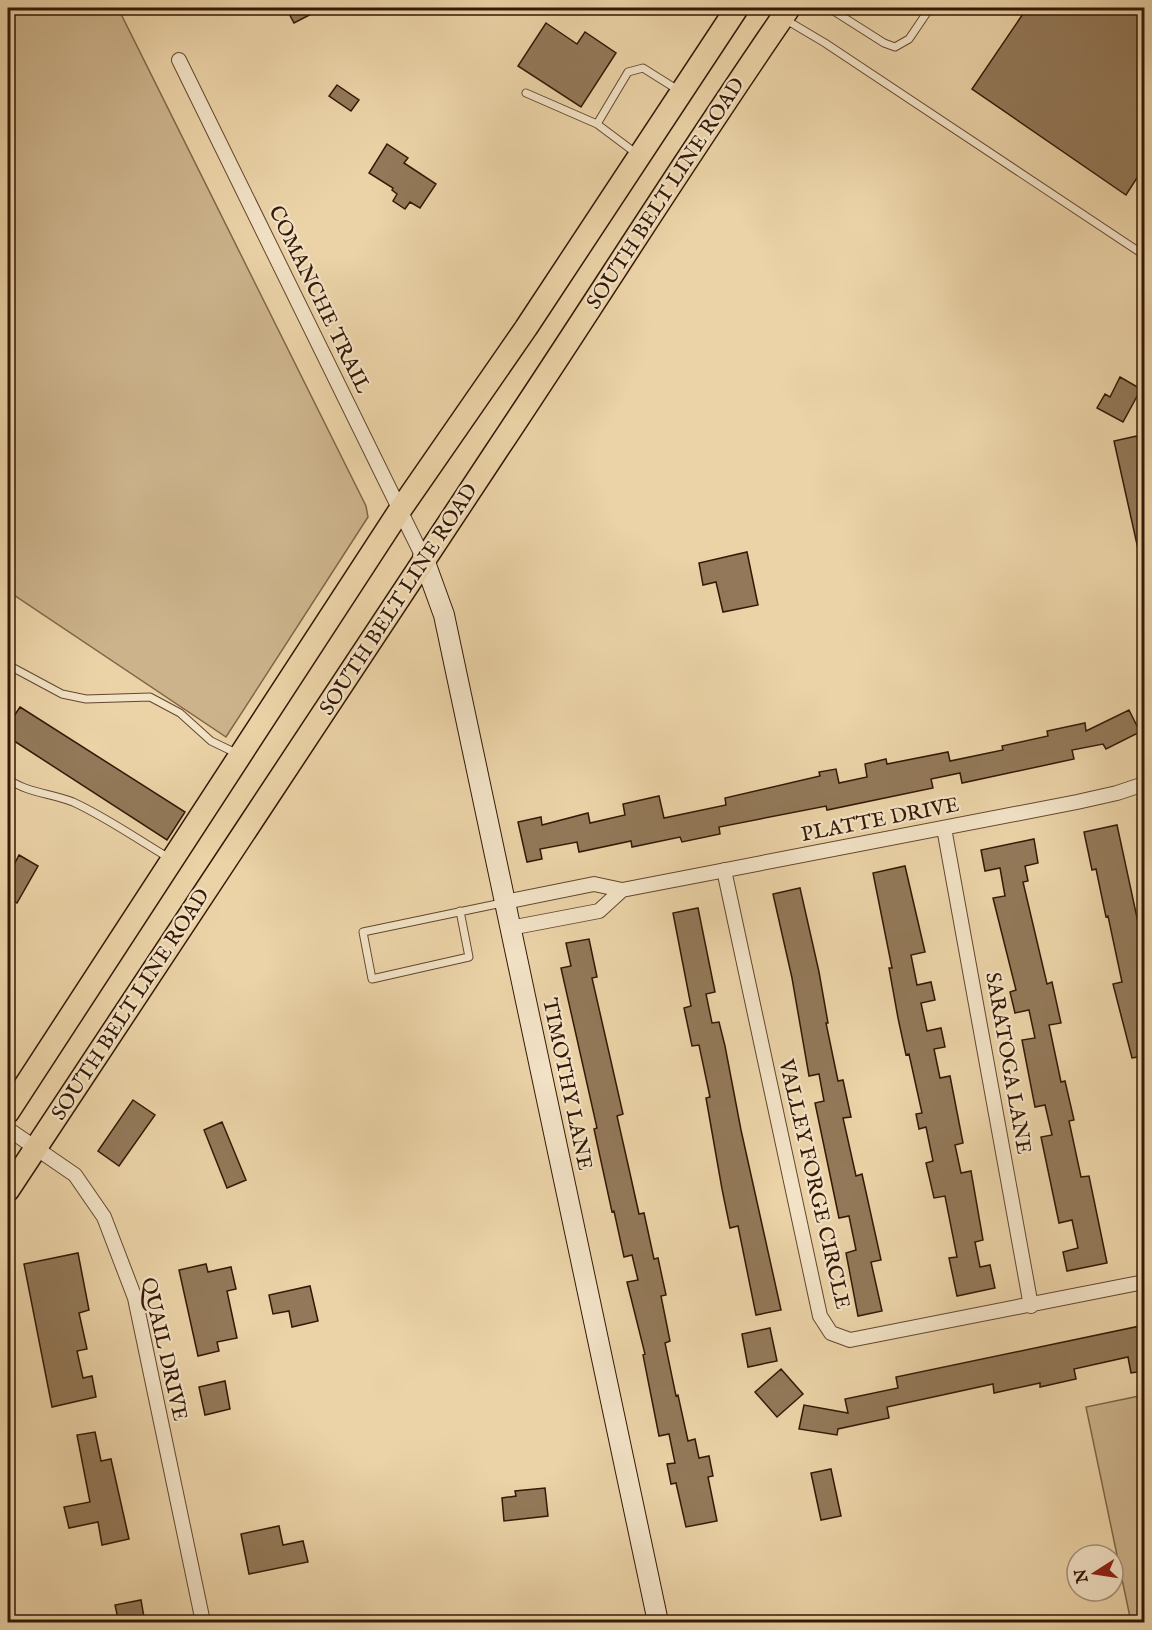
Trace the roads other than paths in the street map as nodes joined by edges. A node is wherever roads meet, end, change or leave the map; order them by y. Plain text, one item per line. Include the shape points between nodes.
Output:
1 (737, 8) edge
2 (829, 8) edge
3 (930, 8) edge
4 (779, 11) edge
5 (179, 60) dead end
6 (681, 92) junction
7 (526, 93) dead end
8 (597, 124) junction
9 (639, 155) junction
10 (1144, 255) edge
11 (400, 510) junction
12 (423, 557) junction
13 (8, 665) edge
14 (240, 755) junction
15 (8, 779) edge
16 (1144, 784) edge
17 (944, 828) junction
18 (173, 861) junction
19 (724, 870) junction
20 (622, 890) junction
21 (505, 902) junction
22 (460, 911) junction
23 (510, 928) junction
24 (8, 1112) edge
25 (8, 1129) edge
26 (35, 1148) junction
27 (8, 1190) edge
28 (1144, 1282) edge
29 (1031, 1306) junction
30 (203, 1623) edge
31 (658, 1623) edge

1 - 6 main road, SOUTH BELT LINE ROAD
2 - 3 lane via 895,47 909,39
4 - 10 lane
4 - 12 main road, SOUTH BELT LINE ROAD via 495,453
5 - 11 street, COMANCHE TRAIL
6 - 8 lane via 643,68 628,72
6 - 9 main road, SOUTH BELT LINE ROAD
7 - 8 lane
8 - 9 lane
9 - 11 main road, SOUTH BELT LINE ROAD
11 - 12 street, COMANCHE TRAIL
11 - 14 main road, SOUTH BELT LINE ROAD
12 - 21 street, TIMOTHY LANE via 444,615
12 - 26 main road, SOUTH BELT LINE ROAD
13 - 14 lane via 62,694 86,699 150,698 180,713 211,741
14 - 18 main road, SOUTH BELT LINE ROAD
15 - 18 lane via 22,788 90,810
16 - 17 street, PLATTE DRIVE
17 - 19 street, PLATTE DRIVE
17 - 29 street, SARATOGA LANE
18 - 24 main road, SOUTH BELT LINE ROAD
19 - 20 street, PLATTE DRIVE
19 - 29 street, VALLEY FORGE CIRCLE via 820,1316 831,1334 850,1340
20 - 21 street, PLATTE DRIVE via 594,884
20 - 23 street via 599,911
21 - 22 lane
21 - 23 street, TIMOTHY LANE
22 - 22 lane via 363,932 372,979 469,957
23 - 31 street, TIMOTHY LANE
25 - 26 street, QUAIL DRIVE
26 - 27 main road, SOUTH BELT LINE ROAD
26 - 30 street, QUAIL DRIVE via 75,1175 104,1217 135,1298
28 - 29 street, VALLEY FORGE CIRCLE

